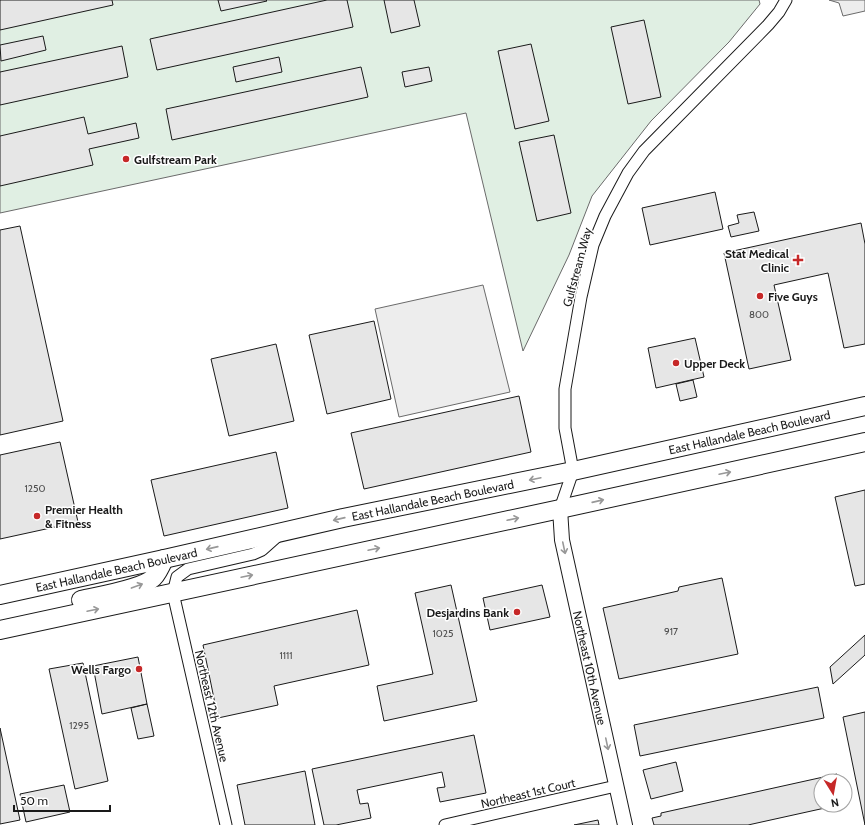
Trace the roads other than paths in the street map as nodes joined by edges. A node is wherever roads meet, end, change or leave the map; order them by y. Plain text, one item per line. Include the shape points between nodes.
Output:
1 (786, 0) edge
2 (865, 406) edge
3 (865, 442) edge
4 (573, 471) junction
5 (560, 510) junction
6 (285, 531) junction
7 (164, 560) junction
8 (173, 592) junction
9 (0, 595) edge
10 (50, 619) junction
11 (0, 630) edge
12 (616, 786) junction
13 (226, 825) edge
14 (445, 825) edge
15 (625, 825) edge

1 - 4 street, Gulfstream Way via 768,25 644,152 628,173 604,216 593,245 581,297 565,389 565,428
2 - 4 main road, East Hallandale Beach Boulevard
5 -> 3 main road
4 - 5 street, Gulfstream Way
4 -> 6 main road, East Hallandale Beach Boulevard
8 -> 5 main road
5 -> 12 street, Northeast 10th Avenue via 562,540
6 -> 7 main road, East Hallandale Beach Boulevard
6 - 8 street via 262,550 253,554 188,569 177,577
7 - 9 main road, East Hallandale Beach Boulevard
10 -> 7 main road via 72,602 129,589 152,580
10 -> 8 main road
8 - 13 street, Northeast 12th Avenue
10 - 11 main road
12 - 14 street, Northeast 1st Court
12 - 15 street, Northeast 10th Avenue

